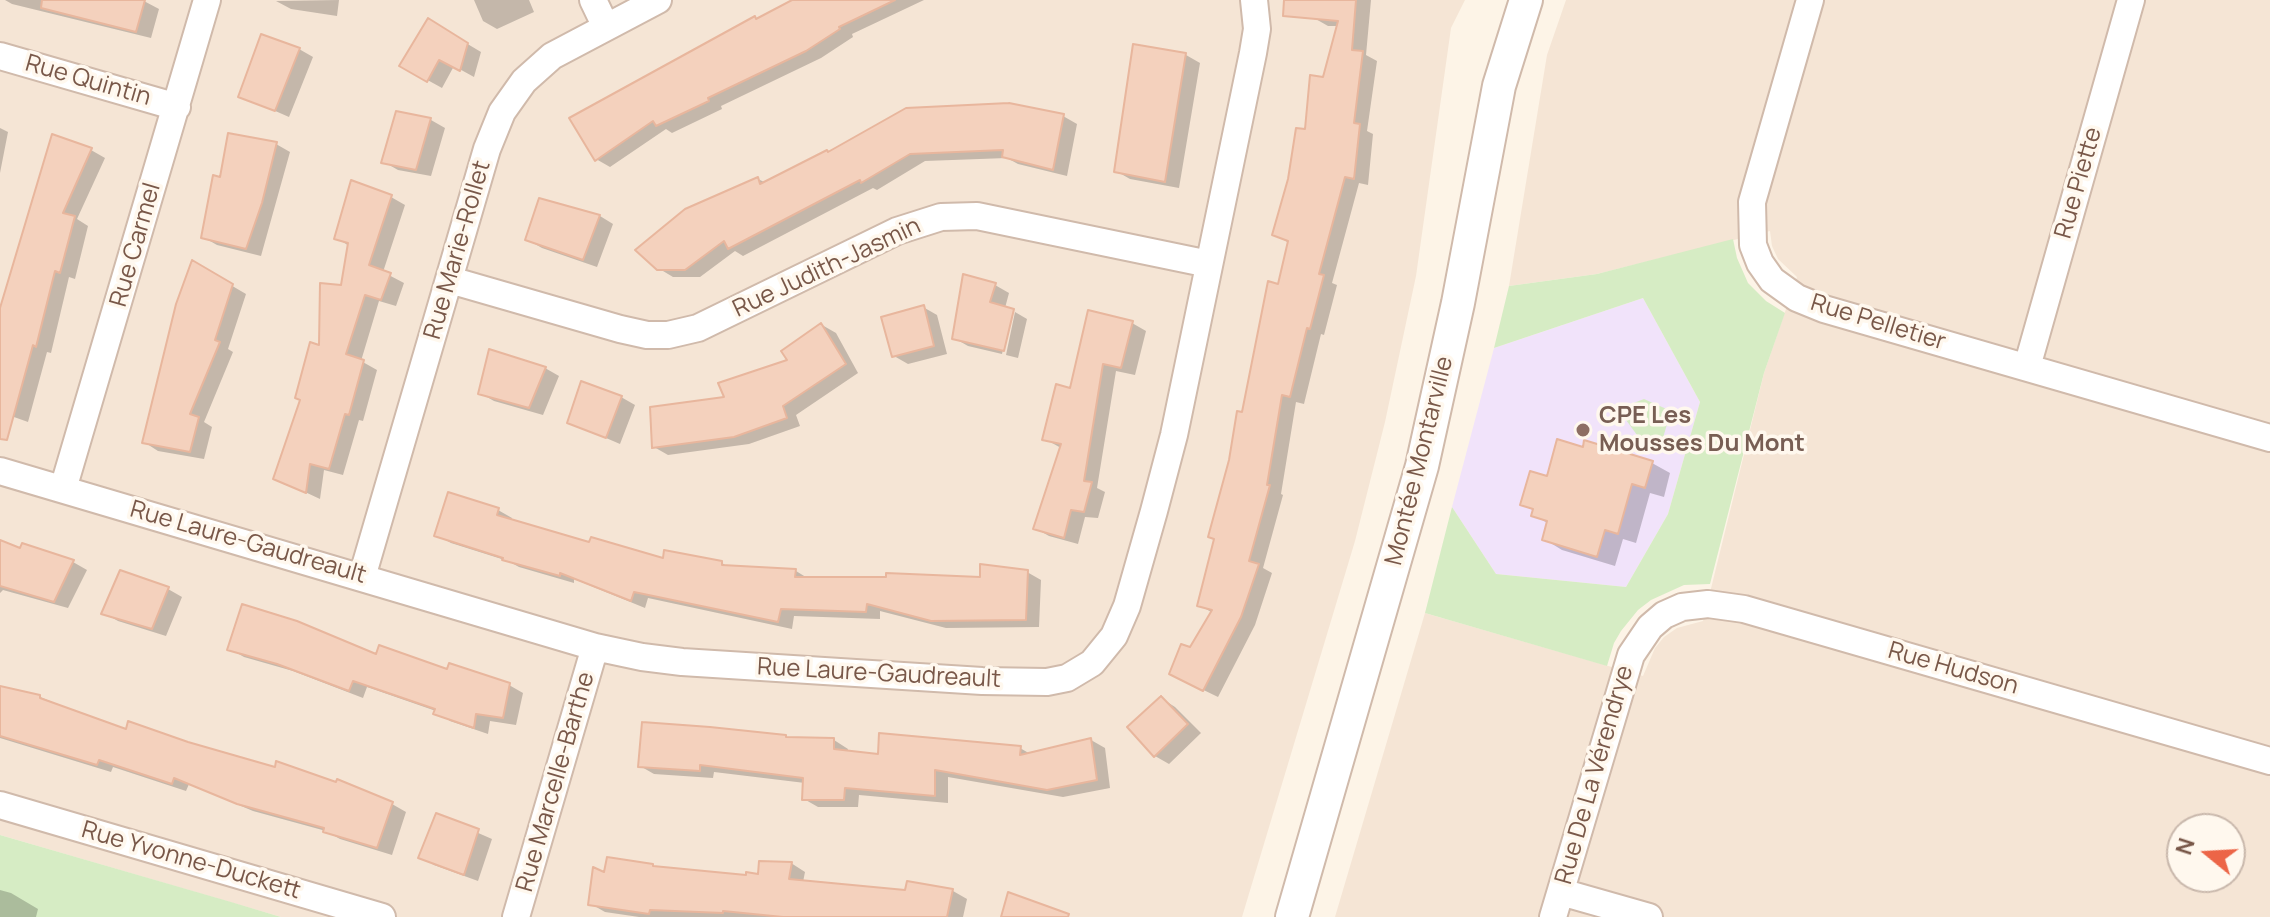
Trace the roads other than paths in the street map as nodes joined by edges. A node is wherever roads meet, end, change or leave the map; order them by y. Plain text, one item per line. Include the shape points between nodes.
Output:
1 (207, 0) edge
2 (593, 0) edge
3 (658, 0) edge
4 (1254, 0) edge
5 (1526, 0) edge
6 (1810, 0) edge
7 (2131, 0) edge
8 (605, 25) junction
9 (0, 56) edge
10 (177, 107) junction
11 (1209, 264) junction
12 (450, 280) junction
13 (2027, 367) junction
14 (2270, 438) edge
15 (0, 471) edge
16 (63, 489) junction
17 (362, 577) junction
18 (1642, 635) joint
19 (595, 647) junction
20 (2270, 761) edge
21 (0, 805) edge
22 (1557, 904) edge
23 (382, 917) edge
24 (516, 917) edge
25 (1292, 917) edge
26 (1649, 917) edge

1 - 10 street, Rue Carmel
2 - 8 street
3 - 8 street, Rue Marie-Rollet
4 - 11 street, Rue Laure-Gaudreault via 1253,53
5 - 25 street, Montée Montarville via 1499,86 1422,466
6 - 13 street, Rue Pelletier via 1754,191 1751,235 1760,263 1778,286 1809,303
7 - 13 street, Rue Piette
8 - 12 street, Rue Marie-Rollet via 541,64 502,112
9 - 10 street, Rue Quintin
10 - 16 street, Rue Carmel
11 - 12 street, Rue Judith-Jasmin via 977,216 941,217 897,231 706,325 668,335 620,329
11 - 19 street, Rue Laure-Gaudreault via 1168,459 1127,606 1107,646 1083,670 1055,681 1007,682 682,662
12 - 17 street, Rue Marie-Rollet
13 - 14 street, Rue Pelletier
15 - 16 street, Rue Laure-Gaudreault
16 - 17 street, Rue Laure-Gaudreault
17 - 19 street, Rue Laure-Gaudreault
18 - 20 street, Rue Hudson via 1682,607 1744,609
18 - 22 street, Rue De La Vérendrye via 1620,684
19 - 24 street, Rue Marcelle-Barthe
21 - 23 street, Rue Yvonne-Duckett
22 - 26 street

